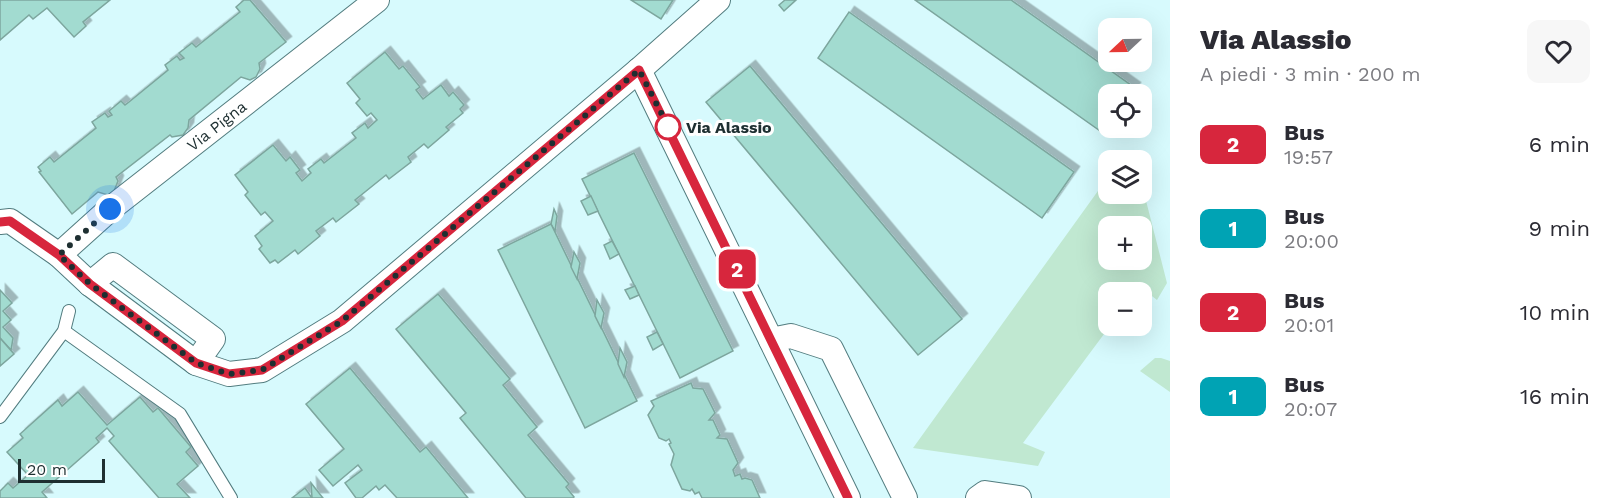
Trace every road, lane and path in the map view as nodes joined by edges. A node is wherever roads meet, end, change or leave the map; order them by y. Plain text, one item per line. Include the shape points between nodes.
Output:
1 (378, 0) edge
2 (718, 0) edge
3 (639, 70) junction
4 (0, 222) edge
5 (59, 255) junction
6 (69, 311) dead end
7 (64, 331) junction
8 (771, 340) junction
9 (0, 417) edge
10 (231, 498) edge
11 (848, 498) edge
12 (905, 498) edge
13 (978, 498) edge
14 (1019, 498) edge

1 - 5 street, Via Pigna via 110,209
2 - 3 street
3 - 5 street via 342,321 262,370 229,374 196,363 213,339 113,265 90,284
3 - 8 street
4 - 5 street via 10,221
6 - 7 lane
7 - 9 lane
7 - 10 lane via 180,414
8 - 11 street
8 - 12 street via 791,336 831,349
13 - 14 street via 986,493

